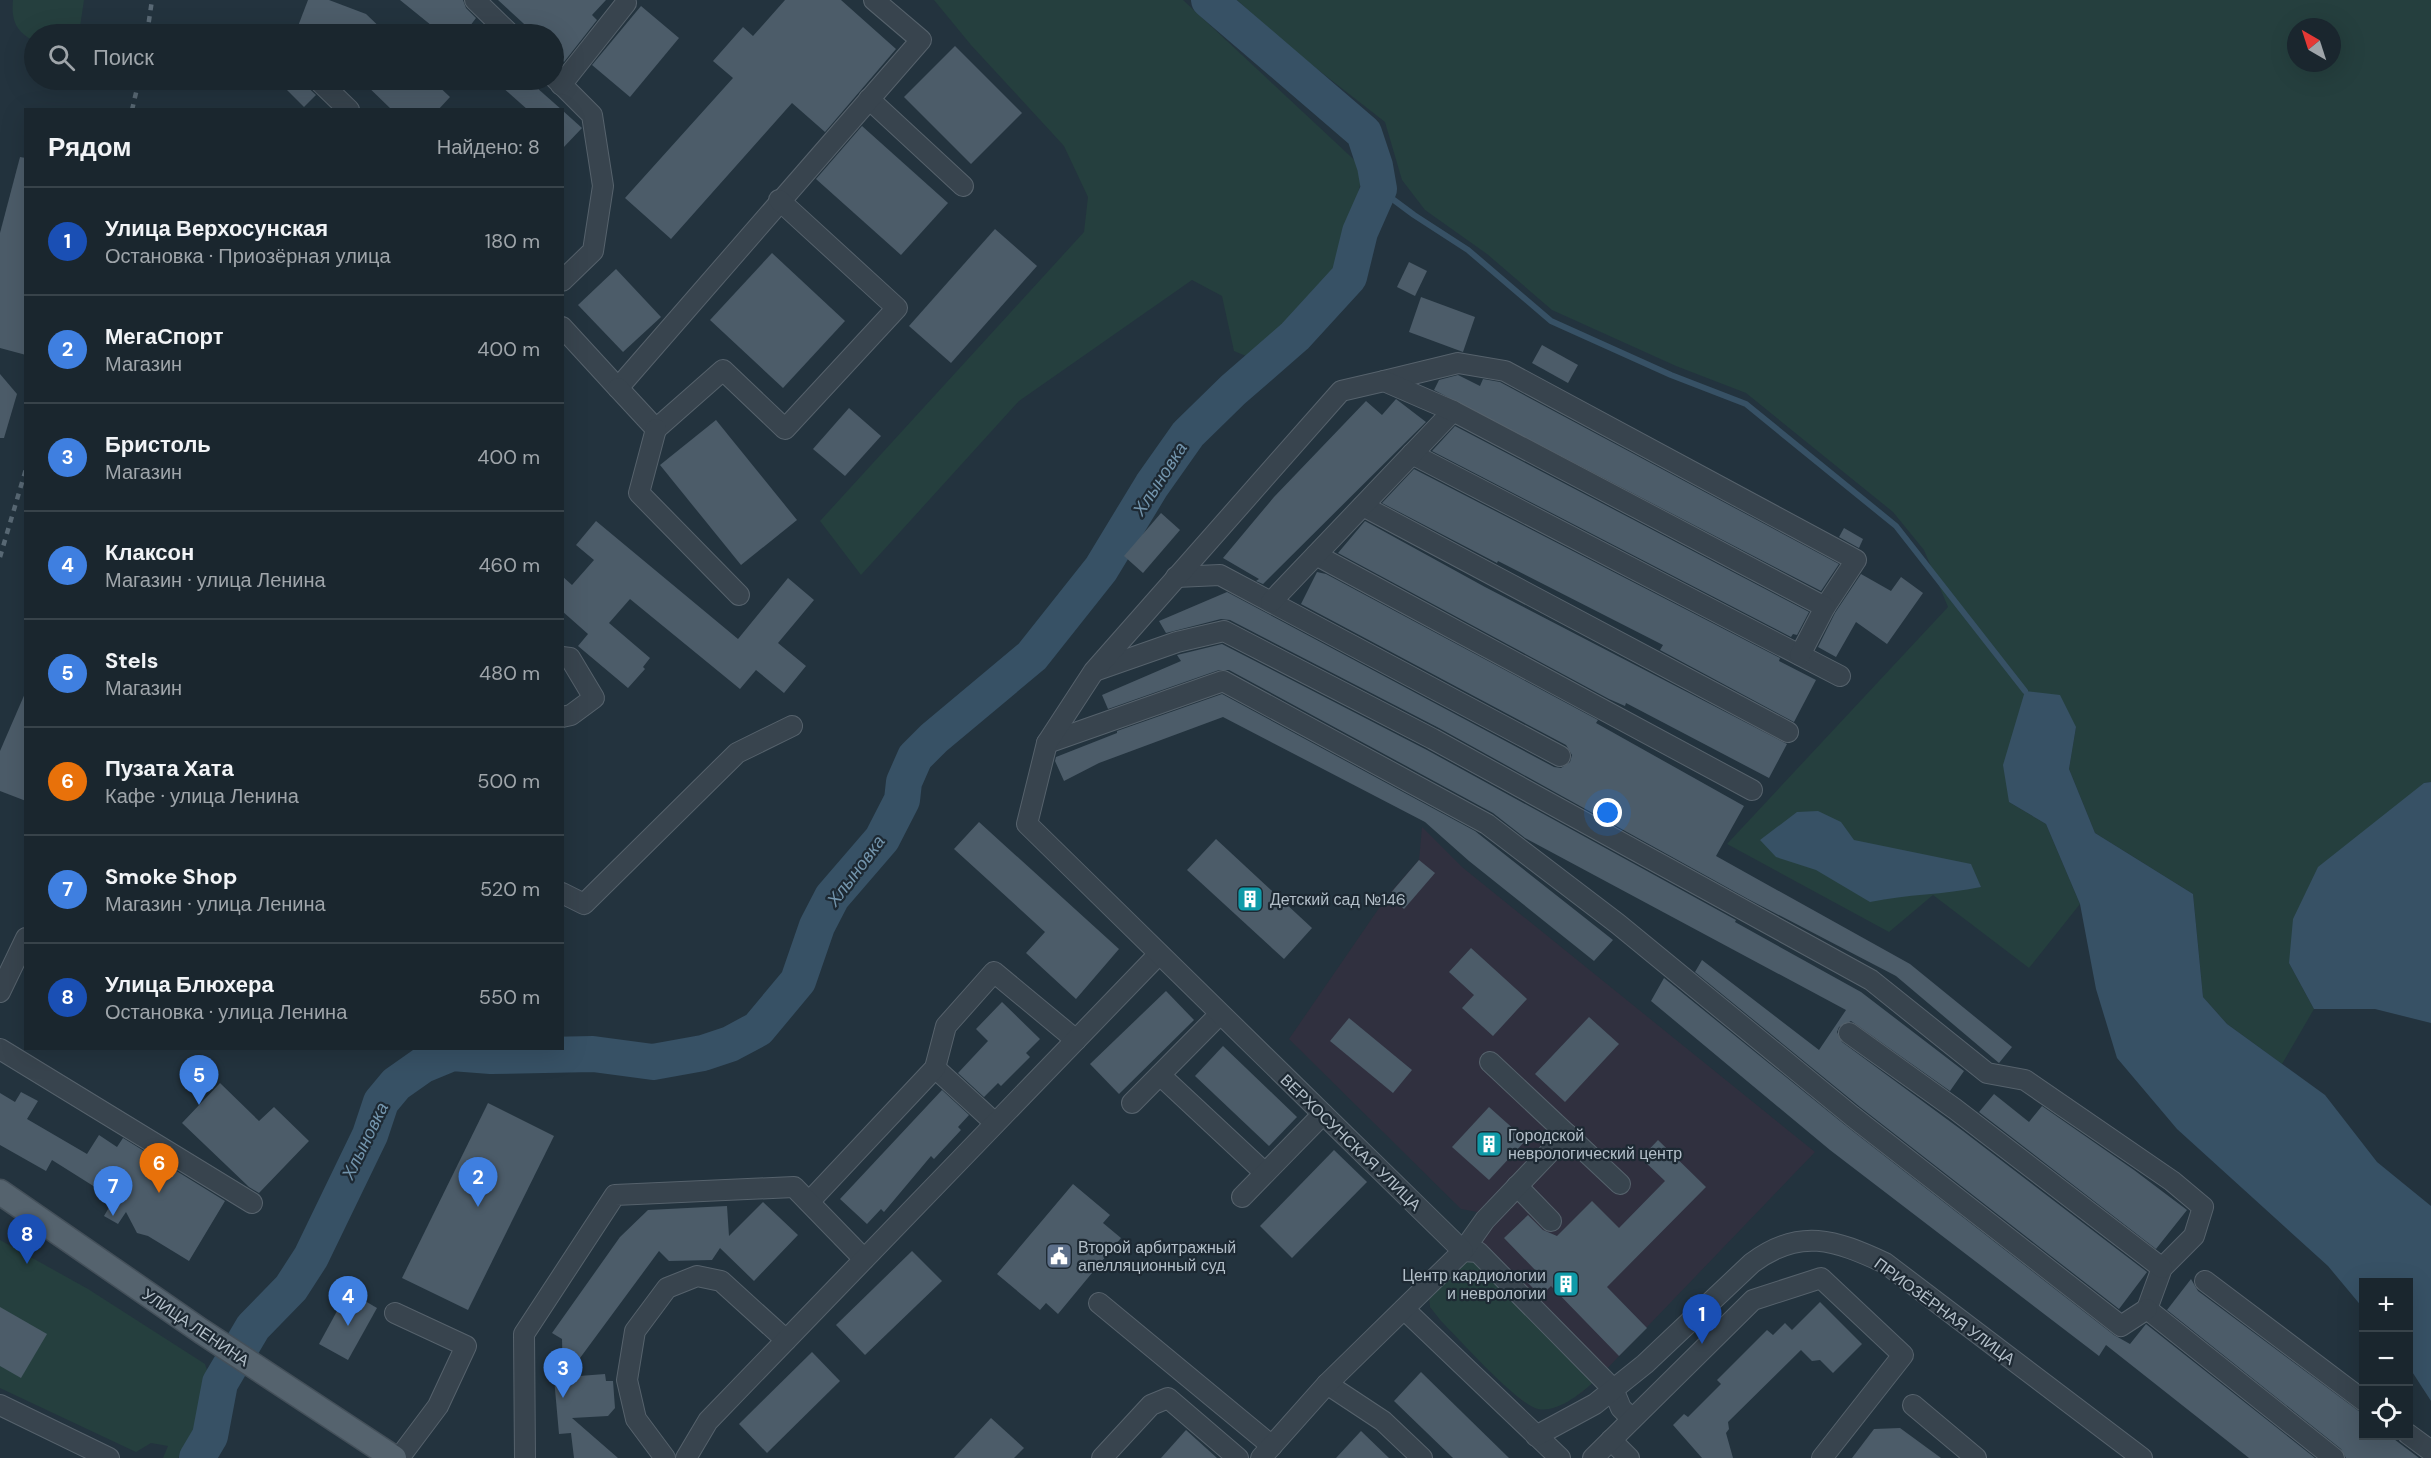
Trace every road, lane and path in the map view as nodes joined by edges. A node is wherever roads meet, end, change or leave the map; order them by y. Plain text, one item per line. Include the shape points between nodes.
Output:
1 (474, 0) edge
2 (874, 0) edge
3 (626, 3) dead end
4 (499, 24) edge
5 (564, 73) edge
6 (564, 88) edge
7 (328, 90) edge
8 (869, 99) junction
9 (347, 108) edge
10 (963, 186) dead end
11 (779, 200) junction
12 (564, 279) edge
13 (564, 329) edge
14 (1384, 381) junction
15 (618, 388) junction
16 (1453, 411) junction
17 (656, 429) junction
18 (1412, 454) junction
19 (1363, 506) junction
20 (1316, 555) junction
21 (1176, 577) junction
22 (739, 595) dead end
23 (1271, 602) junction
24 (1825, 607) junction
25 (1800, 655) junction
26 (564, 657) edge
27 (1094, 671) junction
28 (1840, 676) dead end
29 (564, 716) edge
30 (792, 726) dead end
31 (1788, 732) dead end
32 (1047, 743) junction
33 (1560, 756) dead end
34 (1752, 790) dead end
35 (564, 894) edge
36 (24, 942) edge
37 (1159, 954) junction
38 (0, 992) edge
39 (1220, 1014) junction
40 (1849, 1033) dead end
41 (1076, 1040) junction
42 (0, 1049) edge
43 (1490, 1062) dead end
44 (934, 1068) junction
45 (1160, 1075) junction
46 (1132, 1103) dead end
47 (1323, 1114) junction
48 (995, 1124) junction
49 (1567, 1134) junction
50 (1265, 1173) junction
51 (1620, 1184) dead end
52 (1517, 1186) junction
53 (0, 1192) edge
54 (1242, 1197) dead end
55 (809, 1202) junction
56 (252, 1203) dead end
57 (1551, 1221) dead end
58 (1462, 1251) junction
59 (864, 1259) junction
60 (2162, 1268) junction
61 (2205, 1281) dead end
62 (1099, 1304) dead end
63 (2147, 1308) junction
64 (1404, 1309) junction
65 (395, 1313) dead end
66 (786, 1340) junction
67 (1327, 1384) junction
68 (1613, 1389) junction
69 (2359, 1397) edge
70 (0, 1405) edge
71 (1913, 1405) dead end
72 (1632, 1419) junction
73 (1536, 1436) junction
74 (2413, 1437) edge
75 (1611, 1440) junction
76 (2431, 1451) edge
77 (1267, 1452) edge
78 (109, 1458) edge
79 (394, 1458) edge
80 (399, 1458) edge
81 (525, 1458) edge
82 (665, 1458) edge
83 (686, 1458) edge
84 (1102, 1458) edge
85 (1238, 1458) edge
86 (1422, 1458) edge
87 (1560, 1458) edge
88 (1593, 1458) edge
89 (1629, 1458) edge
90 (1822, 1458) edge
91 (1976, 1458) edge
92 (2142, 1458) edge
93 (2334, 1458) edge

1 - 4 street
2 - 8 street via 921,40
3 - 5 street
6 - 12 street via 592,115 603,186 592,251
7 - 9 street
8 - 10 street
8 - 11 street
11 - 15 street
11 - 17 street via 897,308 785,429 723,370
13 - 15 street
14 - 16 street
14 - 21 street via 1341,391
14 - 24 street via 1458,363 1505,371 1856,560
15 - 17 street
16 - 18 street
16 - 24 street
17 - 22 street via 639,493
18 - 19 street
18 - 25 street
19 - 20 street
19 - 31 street
20 - 23 street
20 - 34 street
21 - 23 street via 1220,575
21 - 27 street
23 - 33 street
24 - 25 street
25 - 28 street
26 - 29 street via 570,658 594,698
27 - 32 street
27 - 60 street via 1177,642 1224,631 1433,739 1871,980 1987,1073 2025,1080 2172,1180 2203,1207 2194,1236
30 - 35 street via 737,753 584,904
32 - 37 street, ВЕРХОСУНСКАЯ УЛИЦА via 1027,824
32 - 63 street via 1223,681 1487,824 2121,1326
36 - 38 street
37 - 39 street, ВЕРХОСУНСКАЯ УЛИЦА
37 - 41 street
39 - 45 street
39 - 47 street, ВЕРХОСУНСКАЯ УЛИЦА
40 - 60 street
41 - 44 street via 994,972 946,1026
41 - 48 street
42 - 56 street
43 - 49 street
44 - 48 street
44 - 55 street
45 - 46 street
45 - 50 street
47 - 50 street
47 - 58 street, ВЕРХОСУНСКАЯ УЛИЦА
48 - 59 street
49 - 51 street
49 - 52 street
50 - 54 street
52 - 57 street
52 - 58 street
53 - 79 main road, УЛИЦА ЛЕНИНА
55 - 59 street
55 - 81 street via 794,1187 615,1195 524,1335
58 - 64 street
58 - 68 street via 1478,1252
59 - 66 street
60 - 63 street
61 - 69 street
62 - 77 street
63 - 93 street
64 - 67 street
64 - 73 street
65 - 80 street via 466,1346 438,1406
66 - 82 street via 721,1281 697,1276 667,1288 635,1331 627,1380 636,1419
66 - 83 street via 708,1421
67 - 77 street
67 - 86 street via 1383,1421
68 - 72 street via 1621,1408
68 - 73 street, ПРИОЗЁРНАЯ УЛИЦА via 1577,1416
68 - 92 street, ПРИОЗЁРНАЯ УЛИЦА via 1769,1250 1788,1242 1814,1240 1846,1245 1885,1263
70 - 78 street
71 - 91 street
72 - 75 street
72 - 90 street via 1753,1300 1821,1278 1903,1354
73 - 87 street
74 - 76 street
75 - 88 street
75 - 89 street
84 - 85 street via 1151,1405 1168,1398

